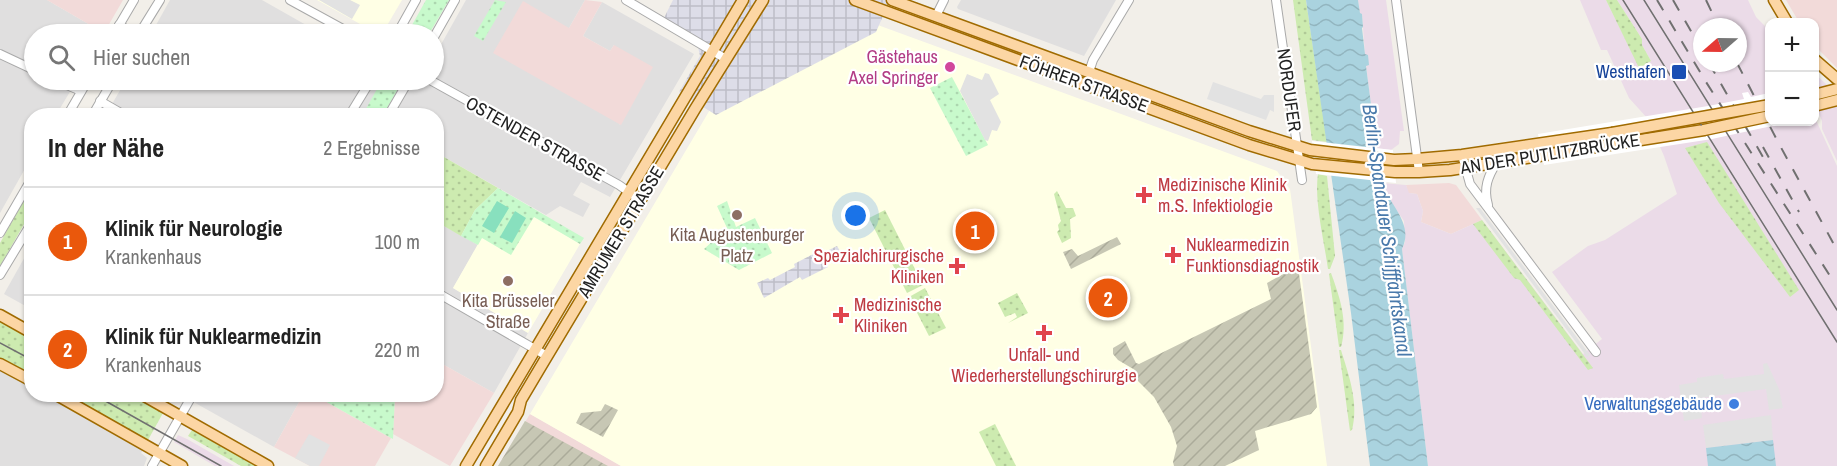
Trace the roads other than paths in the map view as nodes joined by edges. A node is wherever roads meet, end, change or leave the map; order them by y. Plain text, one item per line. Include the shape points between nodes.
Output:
1 (134, 0) edge
2 (160, 0) edge
3 (290, 0) edge
4 (416, 0) edge
5 (455, 0) edge
6 (626, 0) edge
7 (743, 0) edge
8 (762, 0) edge
9 (855, 0) edge
10 (892, 0) edge
11 (944, 0) edge
12 (1129, 0) edge
13 (1276, 0) edge
14 (1396, 0) edge
15 (1774, 0) edge
16 (936, 16) junction
17 (1785, 18) edge
18 (120, 24) edge
19 (145, 24) edge
20 (334, 24) edge
21 (403, 24) edge
22 (441, 24) edge
23 (712, 50) junction
24 (0, 54) edge
25 (726, 59) junction
26 (1819, 63) edge
27 (24, 65) edge
28 (1089, 72) junction
29 (1837, 79) edge
30 (444, 88) edge
31 (1837, 89) edge
32 (107, 90) edge
33 (365, 90) edge
34 (403, 90) edge
35 (81, 91) edge
36 (1819, 94) edge
37 (1837, 100) edge
38 (100, 101) junction
39 (1819, 105) edge
40 (1765, 106) edge
41 (71, 108) edge
42 (96, 108) edge
43 (112, 108) edge
44 (354, 108) edge
45 (393, 108) edge
46 (1765, 117) edge
47 (1298, 146) junction
48 (1541, 149) junction
49 (1462, 155) junction
50 (1417, 159) junction
51 (1394, 160) joint
52 (1300, 161) junction
53 (1497, 162) junction
54 (1464, 168) junction
55 (1395, 172) joint
56 (1419, 172) junction
57 (1302, 180) dead end
58 (24, 192) edge
59 (629, 192) junction
60 (640, 200) junction
61 (1490, 211) junction
62 (0, 233) edge
63 (24, 235) edge
64 (0, 274) edge
65 (444, 297) edge
66 (0, 315) edge
67 (24, 328) edge
68 (535, 349) junction
69 (1596, 352) dead end
70 (547, 356) junction
71 (0, 364) edge
72 (24, 377) edge
73 (69, 402) edge
74 (155, 402) edge
75 (188, 402) edge
76 (180, 416) junction
77 (159, 453) junction
78 (152, 466) edge
79 (182, 466) edge
80 (268, 466) edge
81 (466, 466) edge
82 (486, 466) edge

1 - 18 street
2 - 19 street
3 - 20 street
4 - 21 street
5 - 22 street
6 - 23 street
7 - 23 main road, AMRUMER STRASSE
8 - 25 main road, AMRUMER STRASSE
9 - 52 main road, FÖHRER STRASSE
10 - 16 main road, FÖHRER STRASSE
11 - 16 street
12 - 28 street
13 - 47 street, NORDUFER
14 - 50 street
15 - 17 main road
16 - 28 main road, FÖHRER STRASSE
23 - 25 street
23 - 59 main road, AMRUMER STRASSE
24 - 27 street
25 - 60 main road, AMRUMER STRASSE
26 - 29 main road
28 - 47 main road, FÖHRER STRASSE
30 - 59 street, OSTENDER STRASSE
31 - 36 main road
32 - 38 street
33 - 44 street
34 - 45 street
35 - 41 street
37 - 39 main road
38 - 42 street
38 - 43 street
40 - 48 main road, AN DER PUTLITZBRÜCKE, bridge
46 - 48 main road, AN DER PUTLITZBRÜCKE, bridge via 1704,130
47 - 51 main road, FÖHRER STRASSE
47 - 52 street, NORDUFER
48 - 49 main road, AN DER PUTLITZBRÜCKE
48 - 53 main road, AN DER PUTLITZBRÜCKE
49 - 50 main road, AN DER PUTLITZBRÜCKE
49 - 54 street
50 - 51 main road, AN DER PUTLITZBRÜCKE
50 - 56 street
52 - 55 main road, FÖHRER STRASSE
52 - 57 street, NORDUFER
53 - 54 main road, AN DER PUTLITZBRÜCKE
53 - 61 street via 1486,188
54 - 56 main road, AN DER PUTLITZBRÜCKE
54 - 61 street via 1470,184
55 - 56 main road, AN DER PUTLITZBRÜCKE
58 - 62 street
59 - 60 street, OSTENDER STRASSE
59 - 68 main road, AMRUMER STRASSE
60 - 70 main road, AMRUMER STRASSE
61 - 69 street
63 - 64 street
65 - 68 street
66 - 67 main road
68 - 70 street
68 - 81 main road, AMRUMER STRASSE
70 - 82 main road, AMRUMER STRASSE
71 - 72 main road
73 - 77 main road
74 - 76 main road
75 - 76 street
76 - 77 street
76 - 80 main road
77 - 78 street
77 - 79 main road

